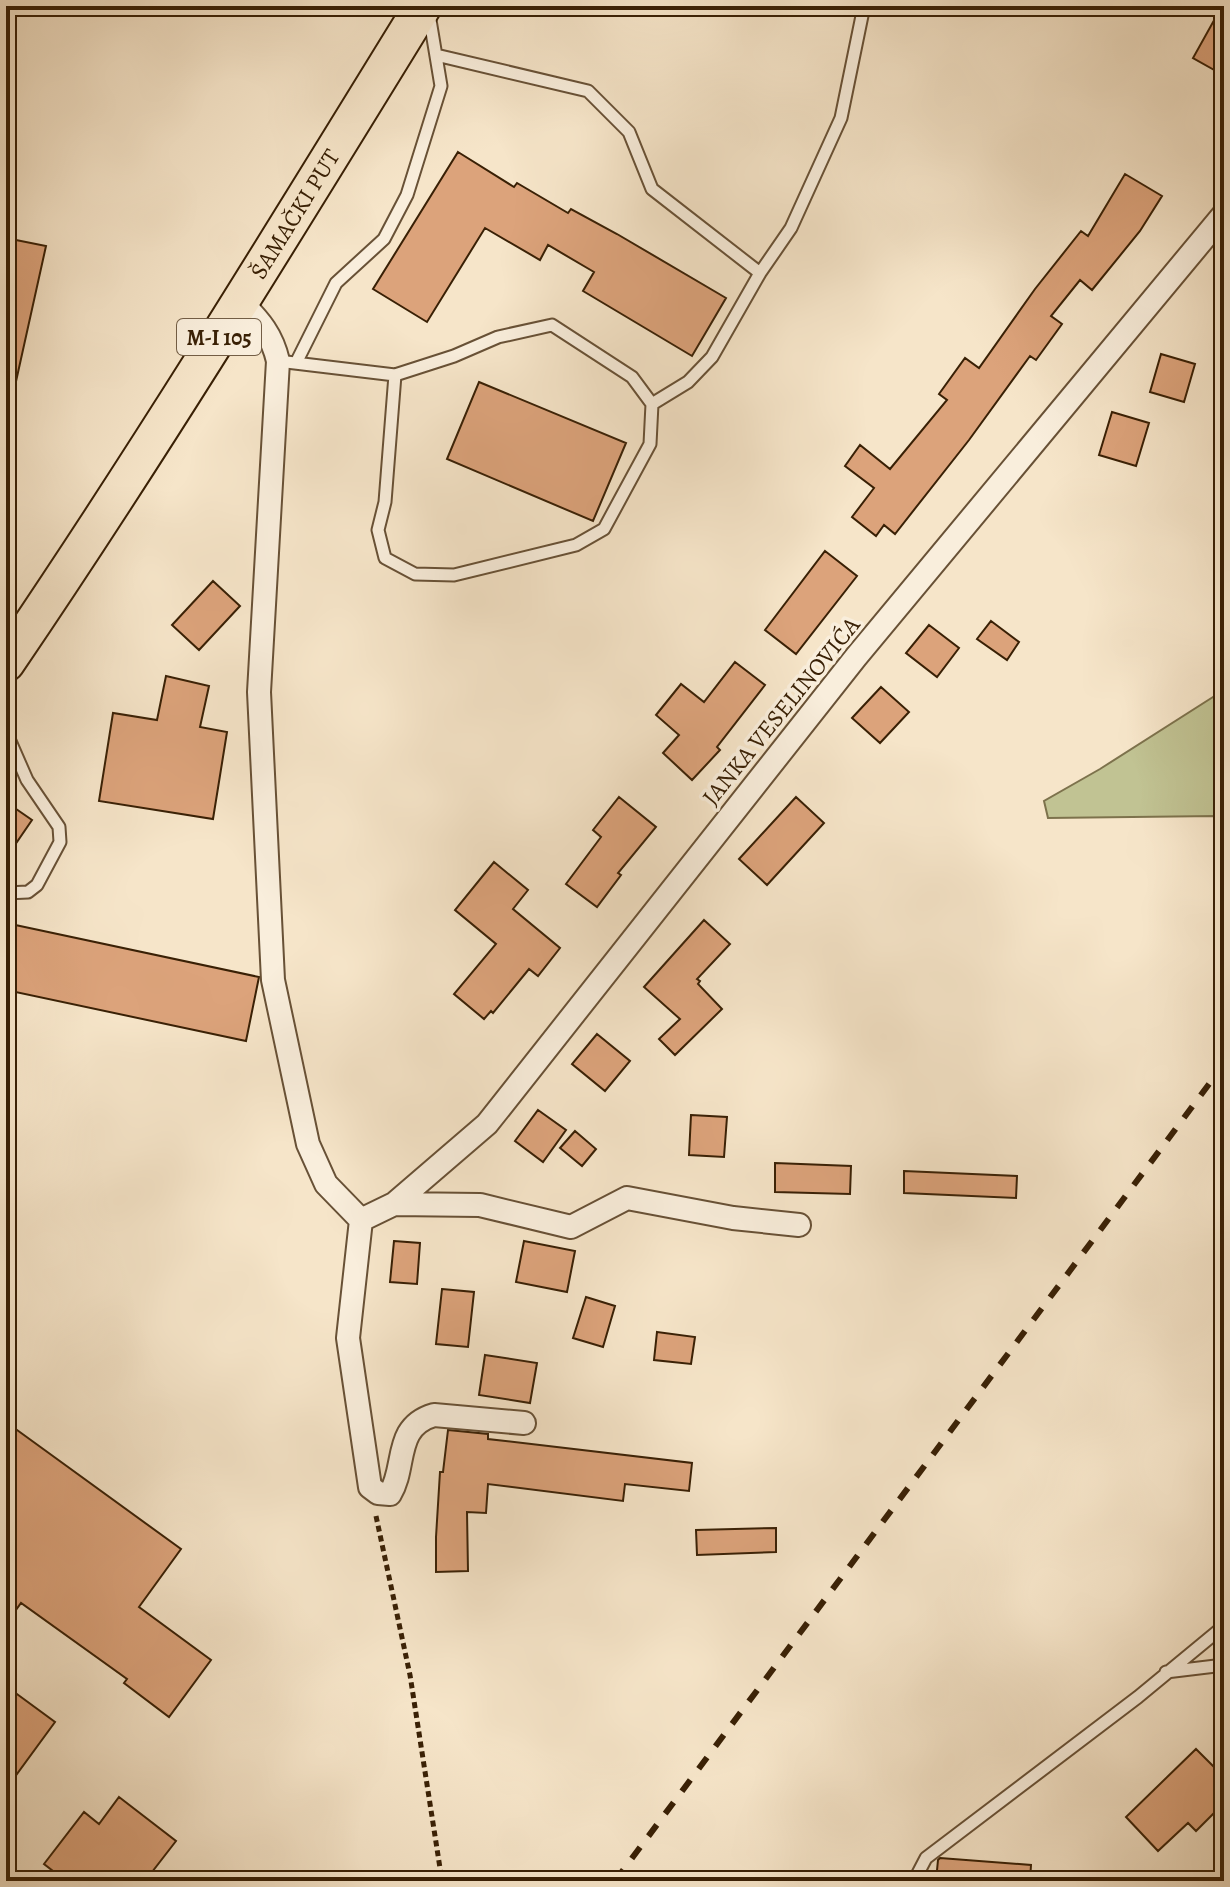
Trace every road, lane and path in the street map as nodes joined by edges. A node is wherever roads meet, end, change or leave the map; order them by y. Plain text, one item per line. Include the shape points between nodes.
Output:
1 (425, 6) edge
2 (864, 6) edge
3 (436, 55) junction
4 (1224, 214) edge
5 (760, 273) junction
6 (241, 302) junction
7 (287, 362) junction
8 (395, 375) junction
9 (652, 404) junction
10 (6, 663) edge
11 (6, 732) edge
12 (6, 893) edge
13 (394, 1204) junction
14 (361, 1220) junction
15 (799, 1225) dead end
16 (524, 1423) dead end
17 (370, 1487) junction
18 (1224, 1626) edge
19 (1224, 1665) edge
20 (1165, 1672) junction
21 (442, 1881) edge
22 (914, 1881) edge

1 - 3 lane
1 - 6 main road, ŠAMAČKI PUT / M-I 105
2 - 5 lane via 841,118 791,228
3 - 5 lane via 588,91 629,132 652,189
3 - 7 lane via 441,86 407,195 384,239 336,283
4 - 13 street, JANKA VESELINOVIĆA via 856,657 487,1124
5 - 9 lane via 712,357 688,382
6 - 7 street via 264,325
6 - 10 main road, ŠAMAČKI PUT / M-I 105
7 - 8 lane
7 - 14 street via 259,692 273,980 308,1144 326,1184
8 - 9 lane via 498,337 552,325 632,377
8 - 9 lane via 378,530 385,558 415,574 454,575 576,545 604,529 650,444
11 - 12 lane via 27,780 59,827 60,842 37,885 28,892
13 - 14 street, JANKA VESELINOVIĆA
13 - 15 street via 480,1205 571,1227 627,1198
14 - 17 street via 348,1338
16 - 17 street via 434,1415 422,1419 402,1445 390,1494
17 - 21 path via 410,1675
18 - 20 lane
19 - 20 lane
20 - 22 lane via 926,1858

